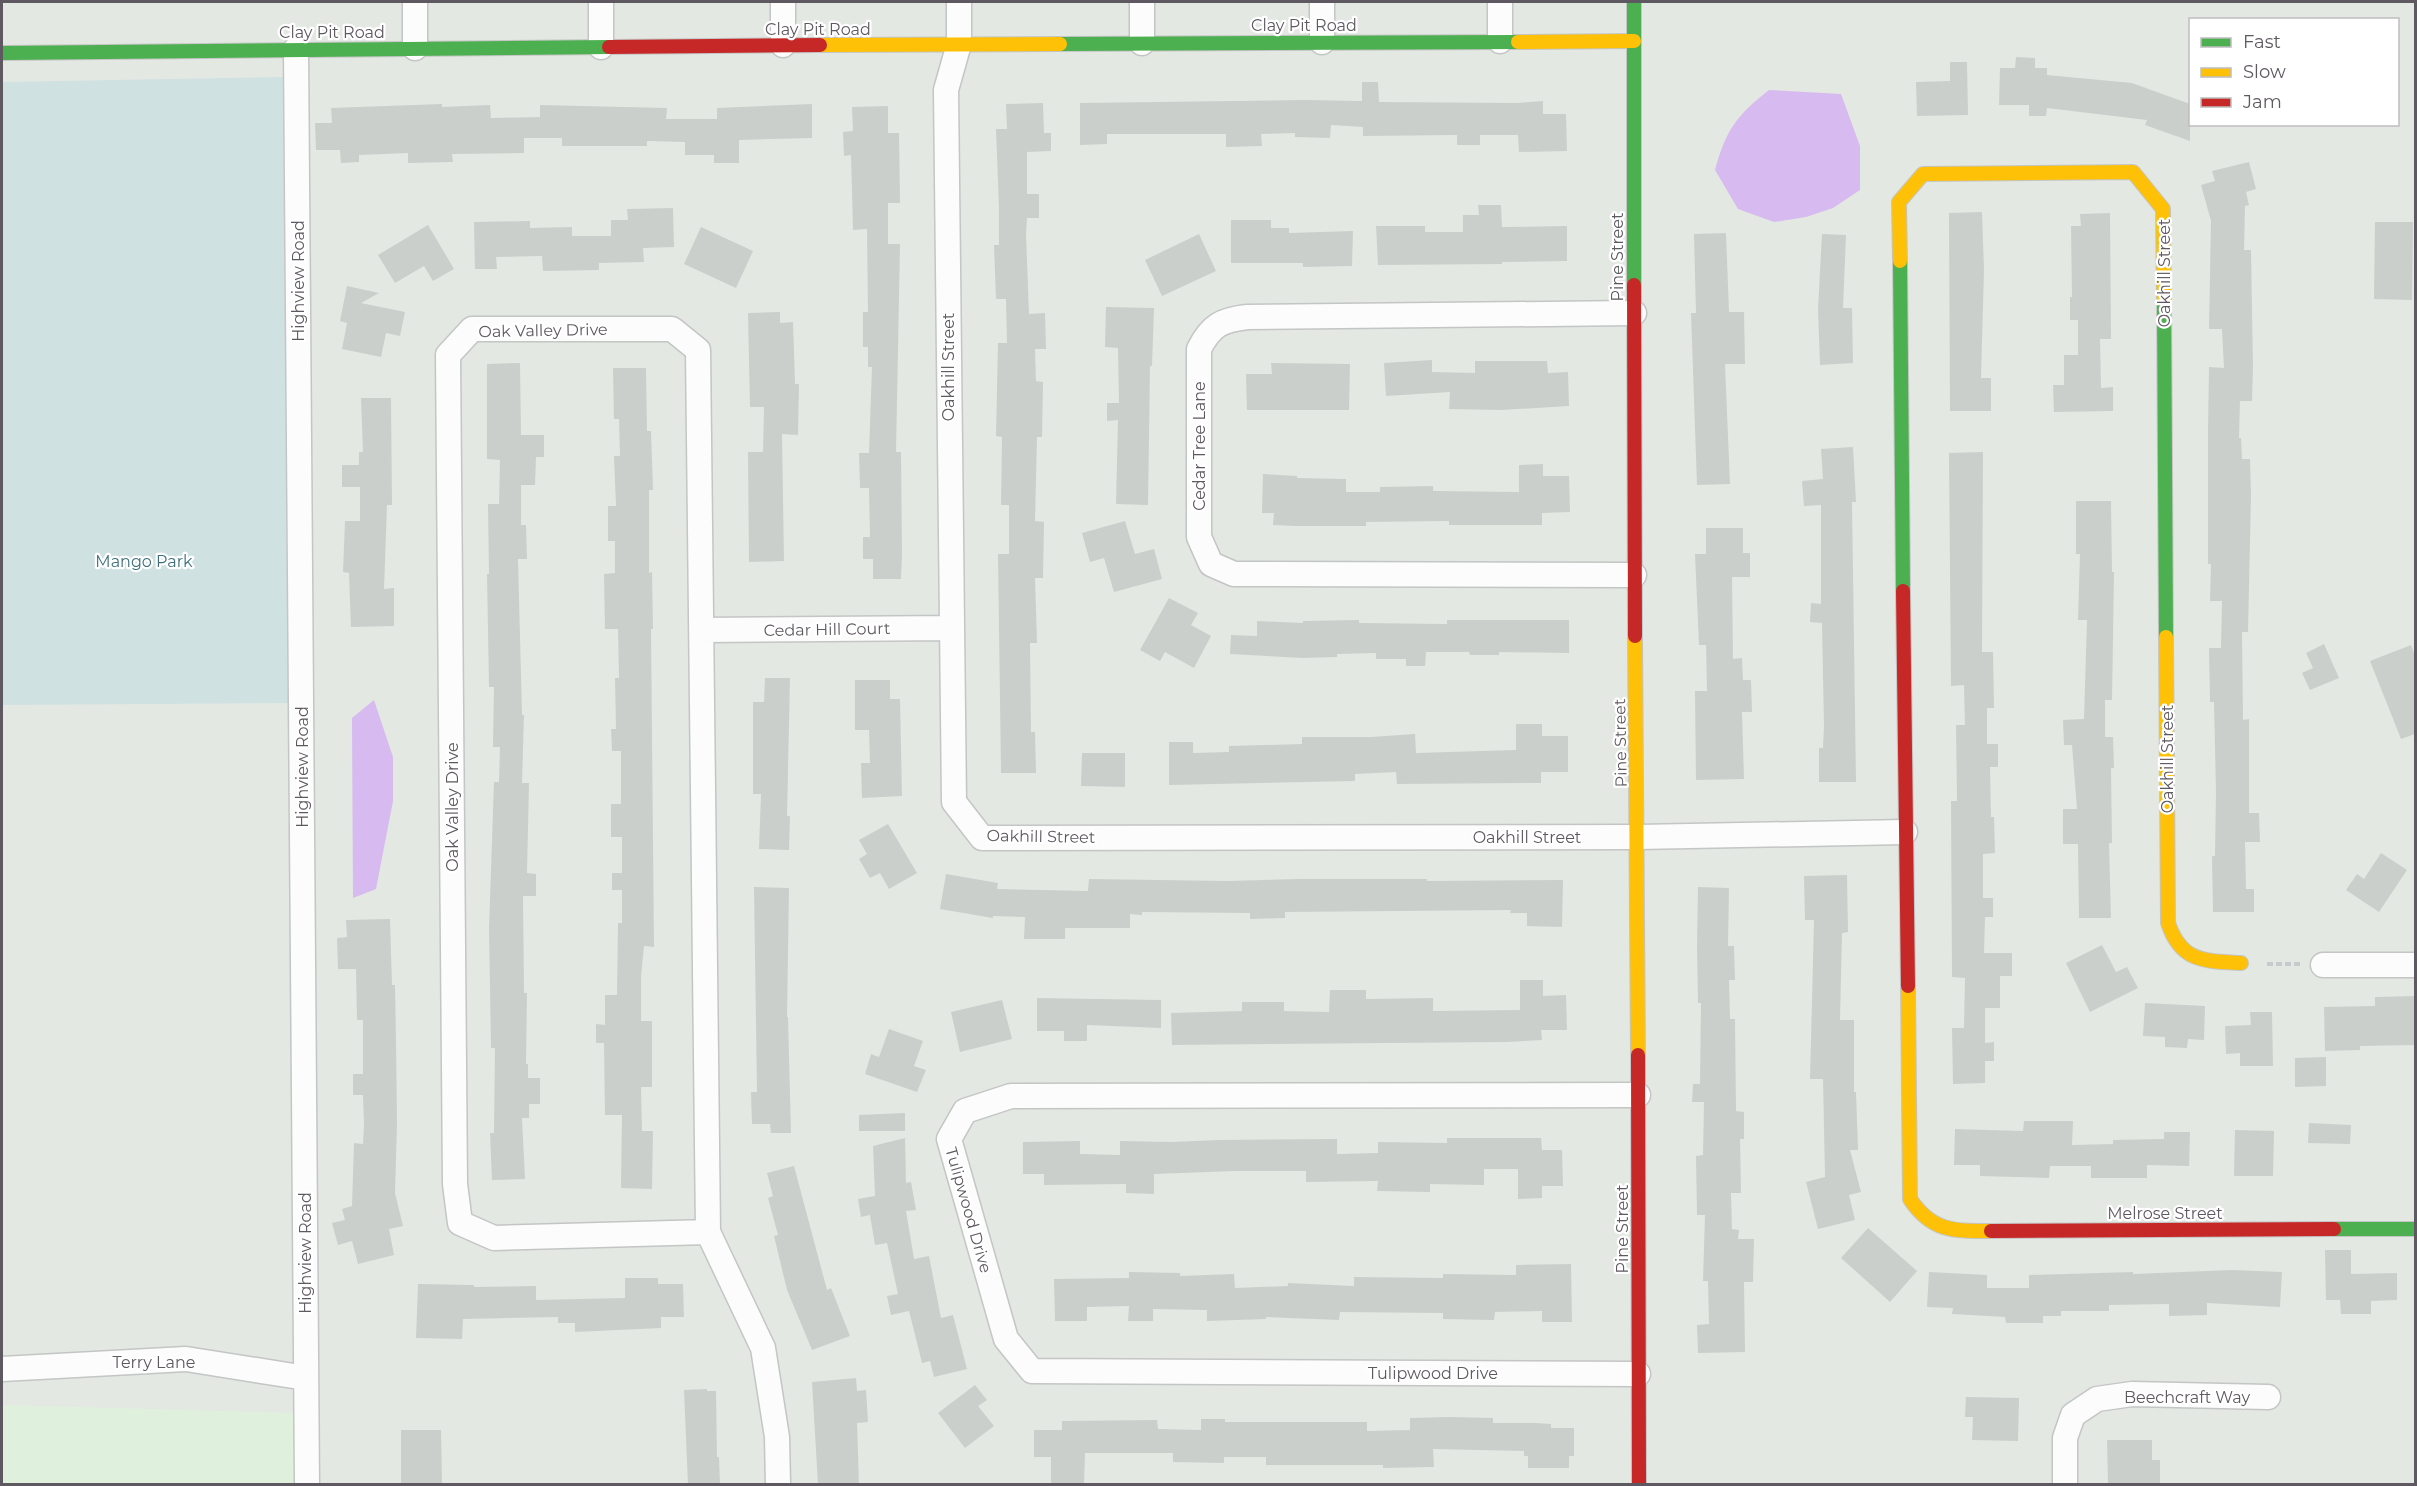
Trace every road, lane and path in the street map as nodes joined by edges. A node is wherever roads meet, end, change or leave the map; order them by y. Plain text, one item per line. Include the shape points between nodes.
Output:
1 (415, 2) edge
2 (601, 2) edge
3 (783, 2) edge
4 (959, 2) edge
5 (1142, 2) edge
6 (1322, 2) edge
7 (1500, 2) edge
8 (1634, 2) edge
9 (1500, 41) junction
10 (1634, 41) junction
11 (1322, 42) junction
12 (1142, 43) junction
13 (959, 44) junction
14 (783, 45) junction
15 (601, 47) junction
16 (415, 48) junction
17 (296, 49) junction
18 (2, 53) edge
19 (1634, 313) junction
20 (1634, 575) junction
21 (951, 628) junction
22 (703, 630) junction
23 (1905, 832) junction
24 (1638, 837) junction
25 (2241, 963) joint
26 (2323, 965) joint
27 (2415, 965) edge
28 (1638, 1095) junction
29 (1920, 1214) joint
30 (2415, 1228) edge
31 (708, 1232) junction
32 (2, 1369) edge
33 (1638, 1374) junction
34 (306, 1378) junction
35 (2268, 1397) dead end
36 (307, 1485) edge
37 (778, 1485) edge
38 (1639, 1485) edge
39 (2065, 1485) edge

1 - 16 street
2 - 15 street
3 - 14 street
4 - 13 street, Oakhill Street
5 - 12 street
6 - 11 street
7 - 9 street
8 - 10 street, Pine Street
9 - 10 street, Clay Pit Road
9 - 11 street, Clay Pit Road
10 - 19 street, Pine Street
11 - 12 street, Clay Pit Road
12 - 13 street, Clay Pit Road
13 - 14 street, Clay Pit Road
13 - 21 street, Oakhill Street via 946,90
14 - 15 street, Clay Pit Road
15 - 16 street, Clay Pit Road
16 - 17 street, Clay Pit Road
17 - 18 street, Clay Pit Road
17 - 34 street, Highview Road
19 - 20 street, Pine Street
19 - 20 street, Cedar Tree Lane via 1247,317 1226,320 1207,334 1199,349 1199,537 1211,564 1234,574
20 - 24 street, Pine Street
21 - 22 street, Cedar Hill Court
21 - 24 street, Oakhill Street via 954,802 982,838
22 - 31 street, Oak Valley Drive
22 - 31 street, Oak Valley Drive via 698,350 672,329 472,329 448,355 455,1184 460,1223 494,1238
23 - 24 street, Oakhill Street
23 - 25 street, Oakhill Street via 1899,202 1923,174 2133,172 2163,209 2168,923 2172,939 2181,951 2200,960
23 - 29 street, Oakhill Street via 1910,1199
24 - 28 street, Pine Street
25 - 26 path
26 - 27 street
28 - 33 street, Pine Street
28 - 33 street, Tulipwood Drive via 1011,1096 964,1111 949,1139 1006,1339 1032,1371
29 - 30 street, Melrose Street via 1932,1224 1956,1231
31 - 37 street, Oak Valley Drive via 763,1348 777,1437
32 - 34 street, Terry Lane via 186,1359
33 - 38 street, Pine Street
34 - 36 street, Highview Road
35 - 39 street, Beechcraft Way via 2132,1394 2097,1400 2073,1415 2065,1438

